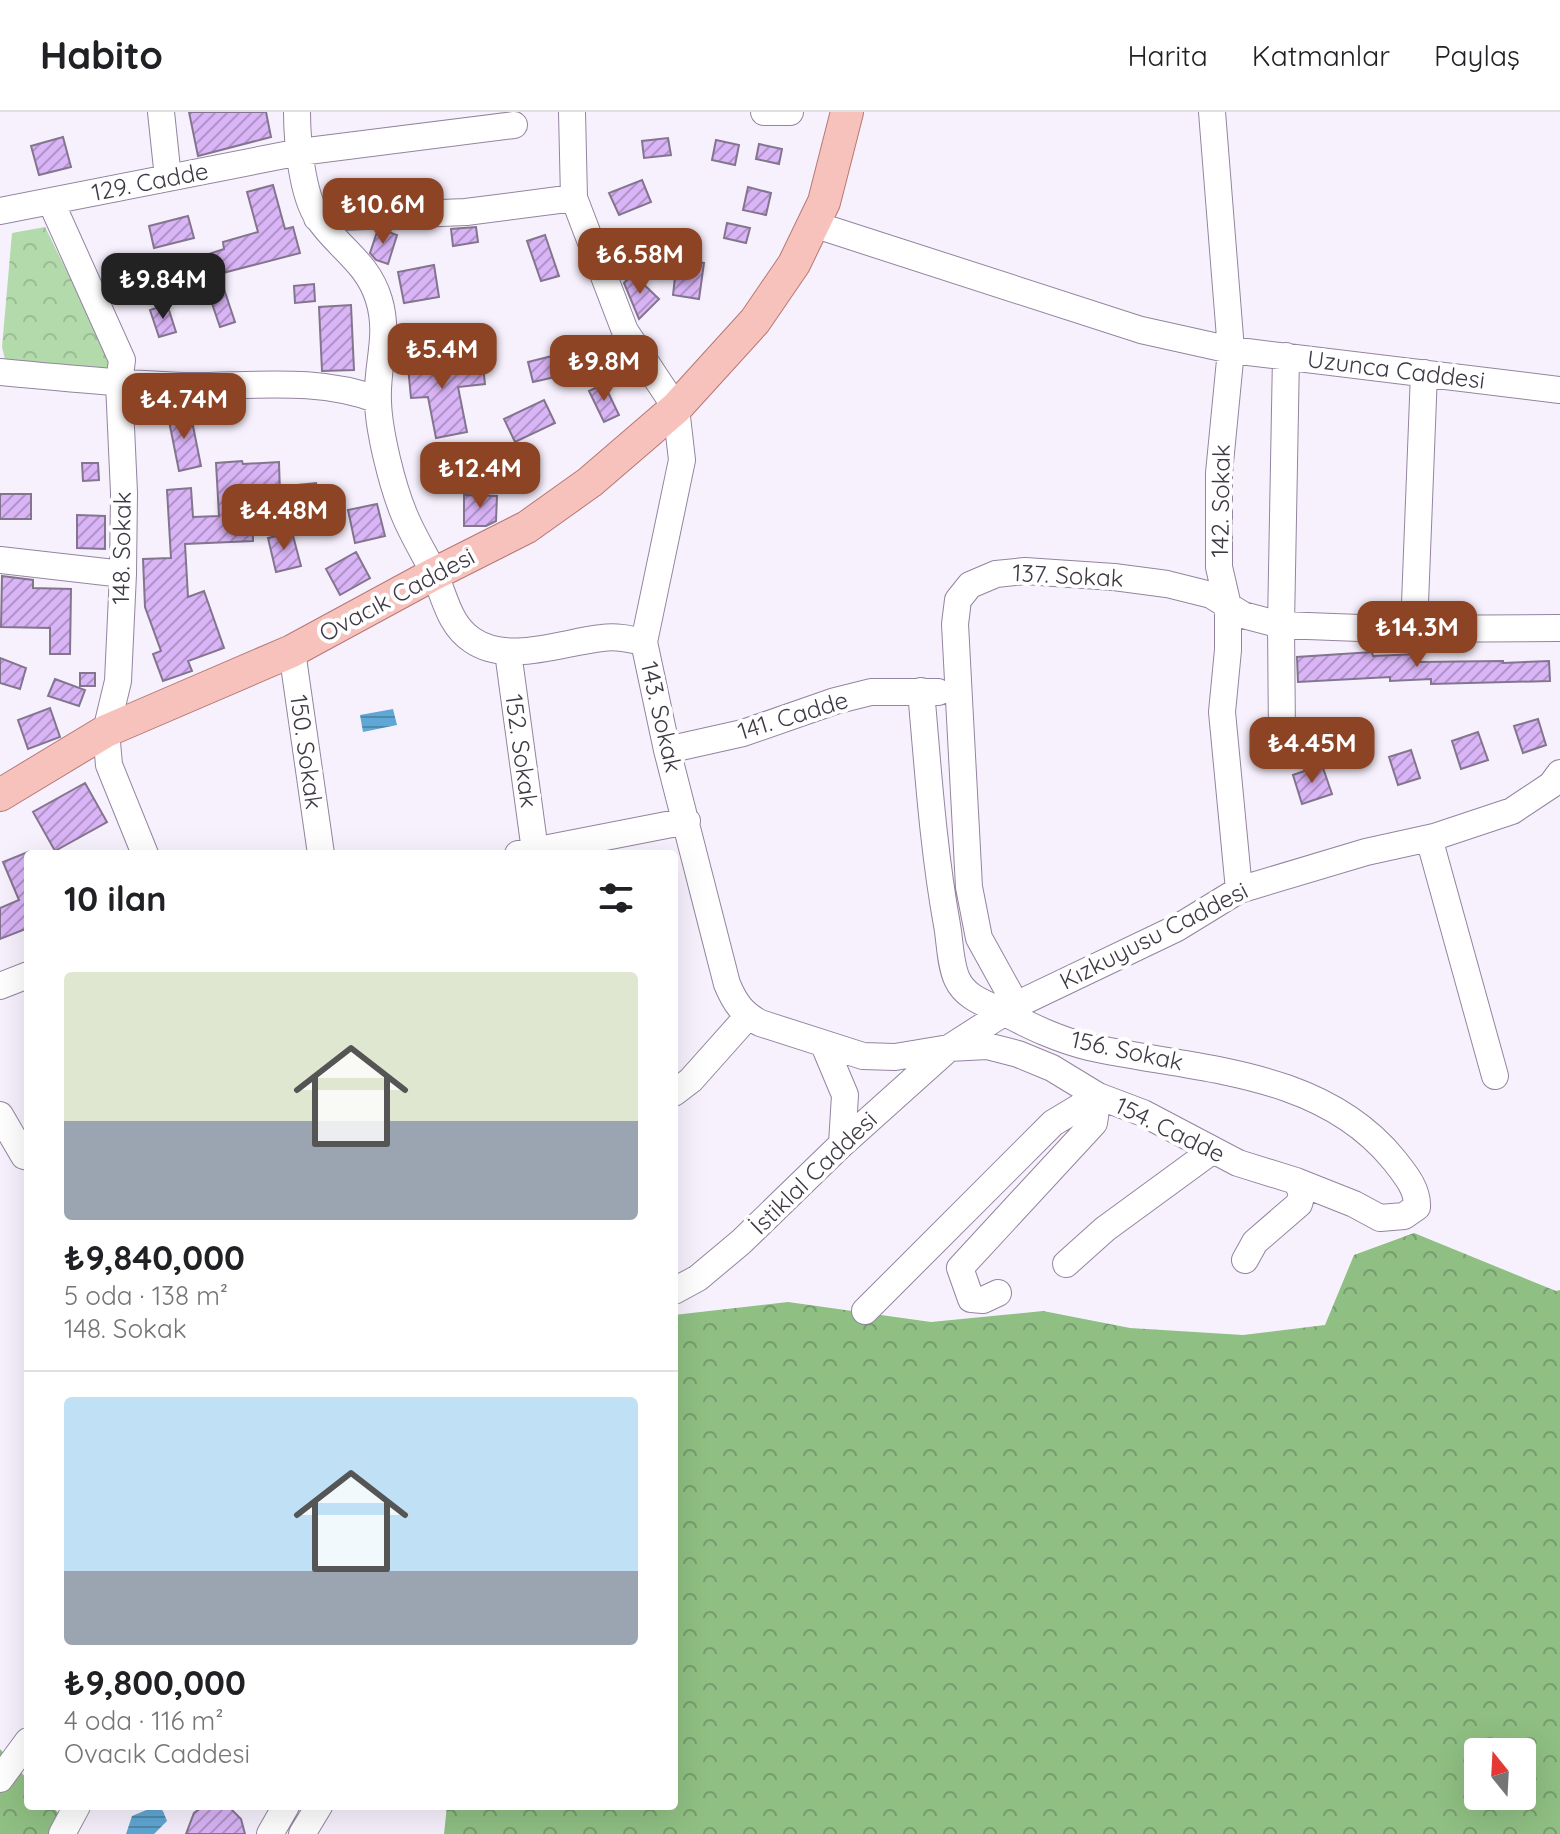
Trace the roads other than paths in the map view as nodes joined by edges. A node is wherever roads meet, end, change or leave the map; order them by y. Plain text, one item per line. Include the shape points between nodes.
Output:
1 (161, 112) edge
2 (297, 112) edge
3 (572, 112) edge
4 (764, 112) edge
5 (790, 112) edge
6 (847, 112) edge
7 (1212, 112) edge
8 (514, 125) dead end
9 (300, 152) junction
10 (168, 178) junction
11 (574, 198) junction
12 (51, 202) junction
13 (0, 211) edge
14 (317, 218) junction
15 (813, 224) junction
16 (1231, 350) junction
17 (1286, 356) junction
18 (0, 372) edge
19 (1424, 373) junction
20 (119, 383) junction
21 (1560, 390) edge
22 (378, 400) junction
23 (676, 408) junction
24 (0, 560) edge
25 (123, 574) junction
26 (434, 574) junction
27 (1228, 606) junction
28 (1281, 625) junction
29 (1560, 628) edge
30 (1414, 629) junction
31 (644, 642) junction
32 (292, 651) junction
33 (508, 652) junction
34 (921, 691) junction
35 (958, 693) junction
36 (106, 731) junction
37 (1282, 737) dead end
38 (667, 750) junction
39 (1560, 773) edge
40 (0, 795) edge
41 (687, 821) junction
42 (1429, 838) junction
43 (143, 850) edge
44 (320, 850) edge
45 (527, 850) edge
46 (537, 850) edge
47 (1239, 890) junction
48 (24, 977) edge
49 (0, 986) edge
50 (1010, 1009) junction
51 (748, 1016) junction
52 (824, 1045) junction
53 (949, 1048) junction
54 (1495, 1076) dead end
55 (678, 1090) edge
56 (1098, 1096) junction
57 (0, 1115) edge
58 (842, 1144) junction
59 (1213, 1150) junction
60 (17, 1156) edge
61 (1296, 1181) junction
62 (1245, 1260) dead end
63 (1066, 1264) dead end
64 (678, 1289) edge
65 (998, 1293) dead end
66 (865, 1311) dead end
67 (24, 1746) edge
68 (0, 1779) edge
69 (75, 1810) edge
70 (284, 1810) edge
71 (317, 1810) edge
72 (62, 1834) edge
73 (270, 1834) edge
74 (302, 1834) edge

1 - 10 street
2 - 9 street
3 - 11 street
4 - 5 street
6 - 15 main road, Ovacık Caddesi via 824,202
7 - 16 street, 142. Sokak
8 - 9 street, 129. Cadde
9 - 10 street, 129. Cadde
9 - 14 street
10 - 12 street, 129. Cadde
11 - 14 street via 466,212
11 - 23 street via 625,331
12 - 13 street, 129. Cadde
12 - 20 street, 148. Sokak via 122,360
14 - 22 street via 358,260 378,295 385,323
15 - 16 street, Uzunca Caddesi via 1141,330
15 - 23 main road, Ovacık Caddesi via 794,264 755,321
16 - 17 street, Uzunca Caddesi
16 - 27 street, 142. Sokak via 1219,473 1219,567
17 - 19 street, Uzunca Caddesi
17 - 28 street
18 - 20 street
19 - 21 street, Uzunca Caddesi
19 - 30 street
20 - 22 street via 288,385 352,390
20 - 25 street, 148. Sokak
22 - 26 street via 403,513
23 - 26 main road, Ovacık Caddesi via 590,482 527,527
23 - 31 street, 143. Sokak via 682,460
24 - 25 street
25 - 36 street, 148. Sokak via 118,681
26 - 32 main road, Ovacık Caddesi
26 - 33 street via 456,626 474,642
27 - 28 street
27 - 35 street, 137. Sokak via 1211,595 1167,584 1025,571 996,574 970,585 958,600
27 - 47 street, 142. Sokak via 1222,712
28 - 30 street
28 - 37 street
29 - 30 street
31 - 33 street via 604,637
31 - 38 street, 143. Sokak
32 - 36 main road, Ovacık Caddesi
32 - 44 street, 150. Sokak
33 - 45 street, 152. Sokak
34 - 35 street, 141. Cadde
34 - 38 street, 141. Cadde via 871,692 743,733
34 - 50 street, 156. Sokak via 939,877 957,979 975,1000
35 - 50 street via 969,887 979,938
36 - 40 main road, Ovacık Caddesi
36 - 43 street, 148. Sokak via 109,765
38 - 41 street, 143. Sokak
39 - 42 street, Kızkuyusu Caddesi via 1512,811
41 - 46 street
41 - 51 street, 143. Sokak via 727,984
42 - 47 street, Kızkuyusu Caddesi
42 - 54 street
47 - 50 street, Kızkuyusu Caddesi via 1177,928
48 - 49 street
50 - 53 street, Kızkuyusu Caddesi
50 - 61 street, 156. Sokak via 1032,1029 1087,1046 1242,1074 1305,1094 1352,1119 1385,1149 1418,1197 1417,1207 1404,1216 1380,1218
51 - 52 street, Kızkuyusu Caddesi
51 - 55 street
52 - 53 street, Kızkuyusu Caddesi via 879,1057
52 - 58 street via 845,1095
53 - 56 street, 154. Cadde via 987,1046 1018,1054
53 - 58 street, İstiklal Caddesi
56 - 59 street, 154. Cadde
56 - 65 street via 1094,1123 960,1268 971,1299
56 - 66 street via 1053,1123
57 - 60 street
58 - 64 street, İstiklal Caddesi via 741,1242
59 - 61 street, 154. Cadde
59 - 63 street
61 - 62 street via 1302,1193 1299,1204 1255,1242
67 - 68 street
69 - 72 street
70 - 73 street
71 - 74 street

